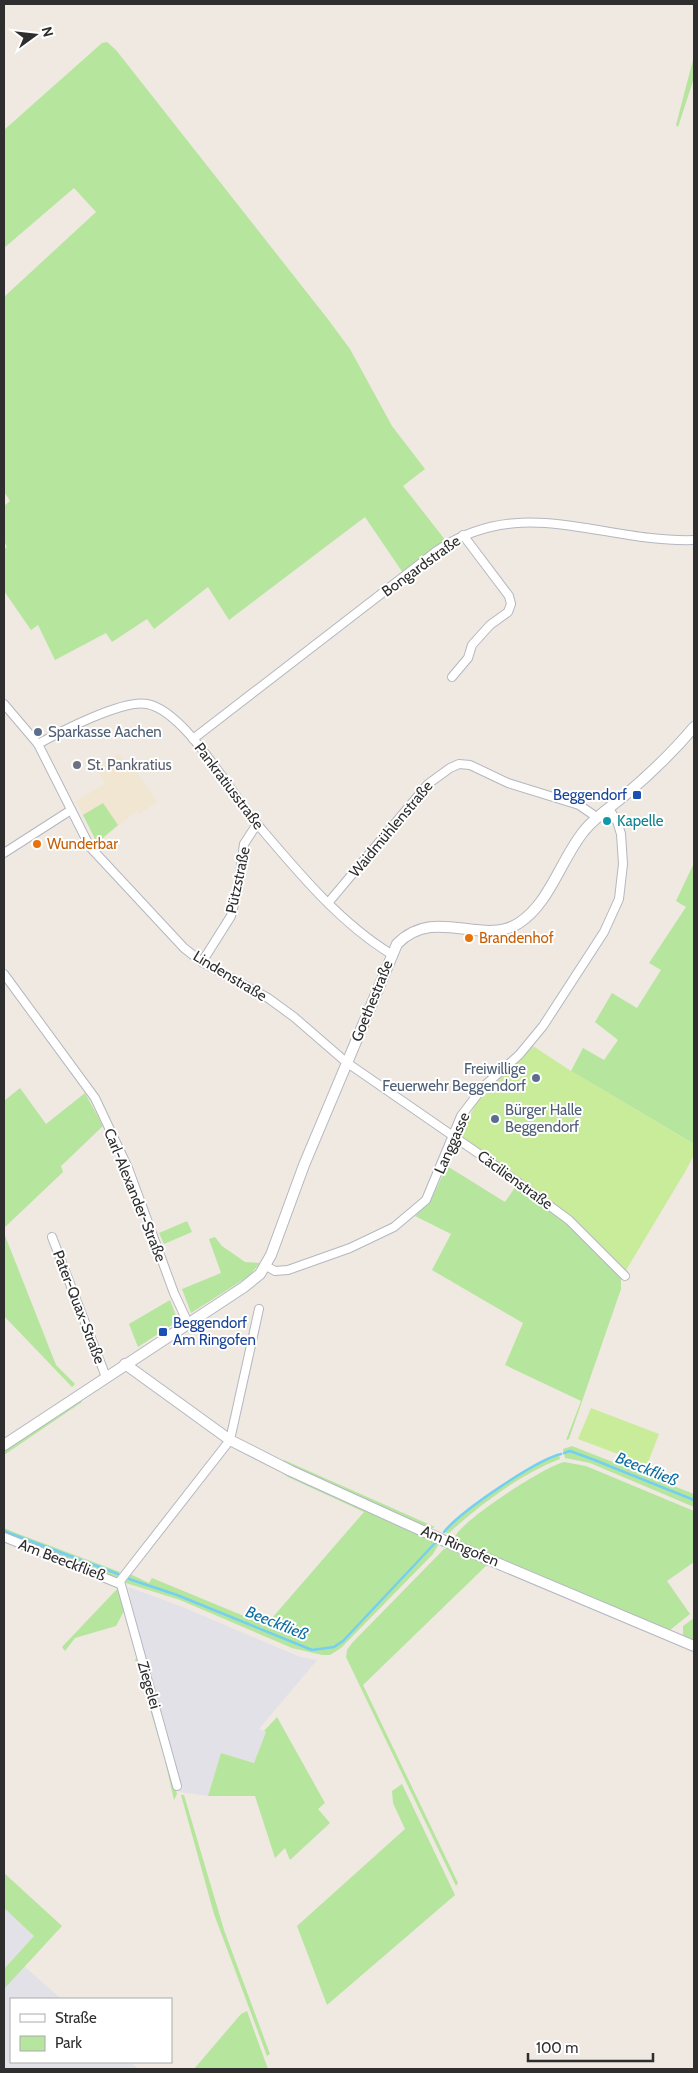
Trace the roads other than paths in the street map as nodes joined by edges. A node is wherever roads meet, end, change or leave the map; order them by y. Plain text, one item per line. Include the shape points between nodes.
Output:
1 (463, 535) junction
2 (694, 540) edge
3 (452, 678) dead end
4 (4, 704) edge
5 (694, 727) edge
6 (193, 739) junction
7 (38, 744) junction
8 (609, 809) junction
9 (71, 810) junction
10 (598, 818) junction
11 (257, 824) junction
12 (4, 853) edge
13 (328, 903) junction
14 (391, 954) junction
15 (202, 962) junction
16 (4, 974) edge
17 (346, 1062) junction
18 (453, 1136) junction
19 (52, 1237) dead end
20 (266, 1266) junction
21 (625, 1276) dead end
22 (259, 1309) dead end
23 (188, 1323) junction
24 (125, 1364) junction
25 (106, 1377) junction
26 (230, 1440) junction
27 (4, 1446) edge
28 (4, 1537) edge
29 (120, 1584) junction
30 (694, 1646) edge
31 (177, 1786) dead end

1 - 2 street, Bongardstraße via 506,523 539,522 643,537
1 - 3 street via 509,596 511,604 508,612 490,625 472,645 468,658
1 - 6 street, Bongardstraße via 438,550
4 - 7 street, Lindenstraße
5 - 8 street, Goethestraße
6 - 7 street, Pankratiusstraße via 160,709 136,703 76,724
6 - 11 street, Pankratiusstraße
7 - 9 street, Lindenstraße
8 - 10 street, Goethestraße
8 - 18 street, Langgasse via 621,834 623,864 619,899 604,932 543,1026 519,1055 484,1086 461,1116
9 - 12 street
9 - 15 street, Lindenstraße via 90,847 184,948
10 - 13 street, Waidmühlenstraße via 579,805 460,764 428,784
10 - 14 street, Goethestraße via 584,830 536,908 519,923 494,930 417,928 406,934
11 - 13 street, Pankratiusstraße
11 - 15 street, Pützstraße via 244,844 231,916
13 - 14 street, Pankratiusstraße via 359,933
14 - 17 street, Goethestraße
15 - 17 street, Lindenstraße via 274,1003 316,1034
16 - 23 street, Carl-Alexander-Straße via 95,1098 128,1168
17 - 18 street, Cäcilienstraße
17 - 20 street, Goethestraße
18 - 20 street, Langgasse via 426,1200 394,1227 301,1266 275,1271
18 - 21 street, Cäcilienstraße via 569,1220
19 - 25 street, Pater-Quax-Straße
20 - 23 street, Goethestraße via 253,1281
22 - 26 street
23 - 24 street, Goethestraße
24 - 25 street, Goethestraße
24 - 26 street, Am Ringofen
25 - 27 street, Goethestraße
26 - 29 street via 121,1577
26 - 30 street, Am Ringofen via 448,1542
28 - 29 street, Am Beeckfließ
29 - 31 street, Ziegelei

